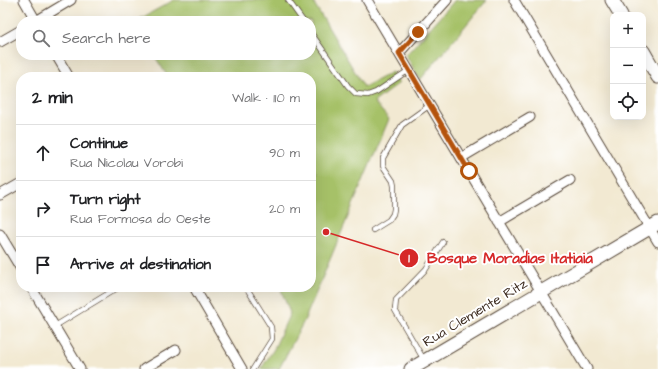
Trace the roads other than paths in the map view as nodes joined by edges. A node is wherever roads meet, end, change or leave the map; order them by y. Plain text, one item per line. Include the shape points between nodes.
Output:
1 (24, 0) edge
2 (71, 0) edge
3 (288, 0) edge
4 (367, 0) edge
5 (447, 0) edge
6 (514, 0) edge
7 (612, 0) edge
8 (619, 12) edge
9 (33, 16) edge
10 (44, 16) edge
11 (299, 16) edge
12 (16, 33) edge
13 (316, 40) edge
14 (0, 42) edge
15 (399, 53) junction
16 (646, 56) edge
17 (59, 60) edge
18 (409, 70) junction
19 (66, 72) edge
20 (658, 77) edge
21 (430, 105) junction
22 (530, 117) dead end
23 (461, 158) junction
24 (570, 180) dead end
25 (16, 186) edge
26 (0, 195) edge
27 (499, 222) junction
28 (654, 226) edge
29 (373, 230) dead end
30 (0, 234) edge
31 (443, 242) dead end
32 (658, 242) edge
33 (16, 261) edge
34 (35, 292) edge
35 (111, 292) edge
36 (197, 292) edge
37 (249, 292) edge
38 (541, 292) junction
39 (55, 326) junction
40 (176, 350) dead end
41 (424, 361) junction
42 (80, 369) edge
43 (144, 369) edge
44 (242, 369) edge
45 (252, 369) edge
46 (411, 369) edge
47 (586, 369) edge

1 - 9 street
2 - 10 street
3 - 11 lane
4 - 15 street
5 - 15 street
6 - 28 street
7 - 8 street
12 - 14 street
13 - 18 lane via 356,94 368,95 376,92
15 - 18 street
16 - 20 street
17 - 19 street
18 - 21 street
21 - 23 street
21 - 29 lane via 402,125 383,158 394,186 394,209 389,220
22 - 23 street
23 - 27 street
24 - 27 street
25 - 26 street
27 - 38 street
28 - 32 street
28 - 38 street, Rua Clemente Ritz
30 - 33 street
31 - 41 lane via 426,269 394,305
34 - 39 street
35 - 39 lane
36 - 44 street
37 - 45 lane via 271,327 272,338
38 - 41 street, Rua Clemente Ritz
38 - 47 street
39 - 42 street
40 - 43 street
41 - 46 street, Rua Clemente Ritz

